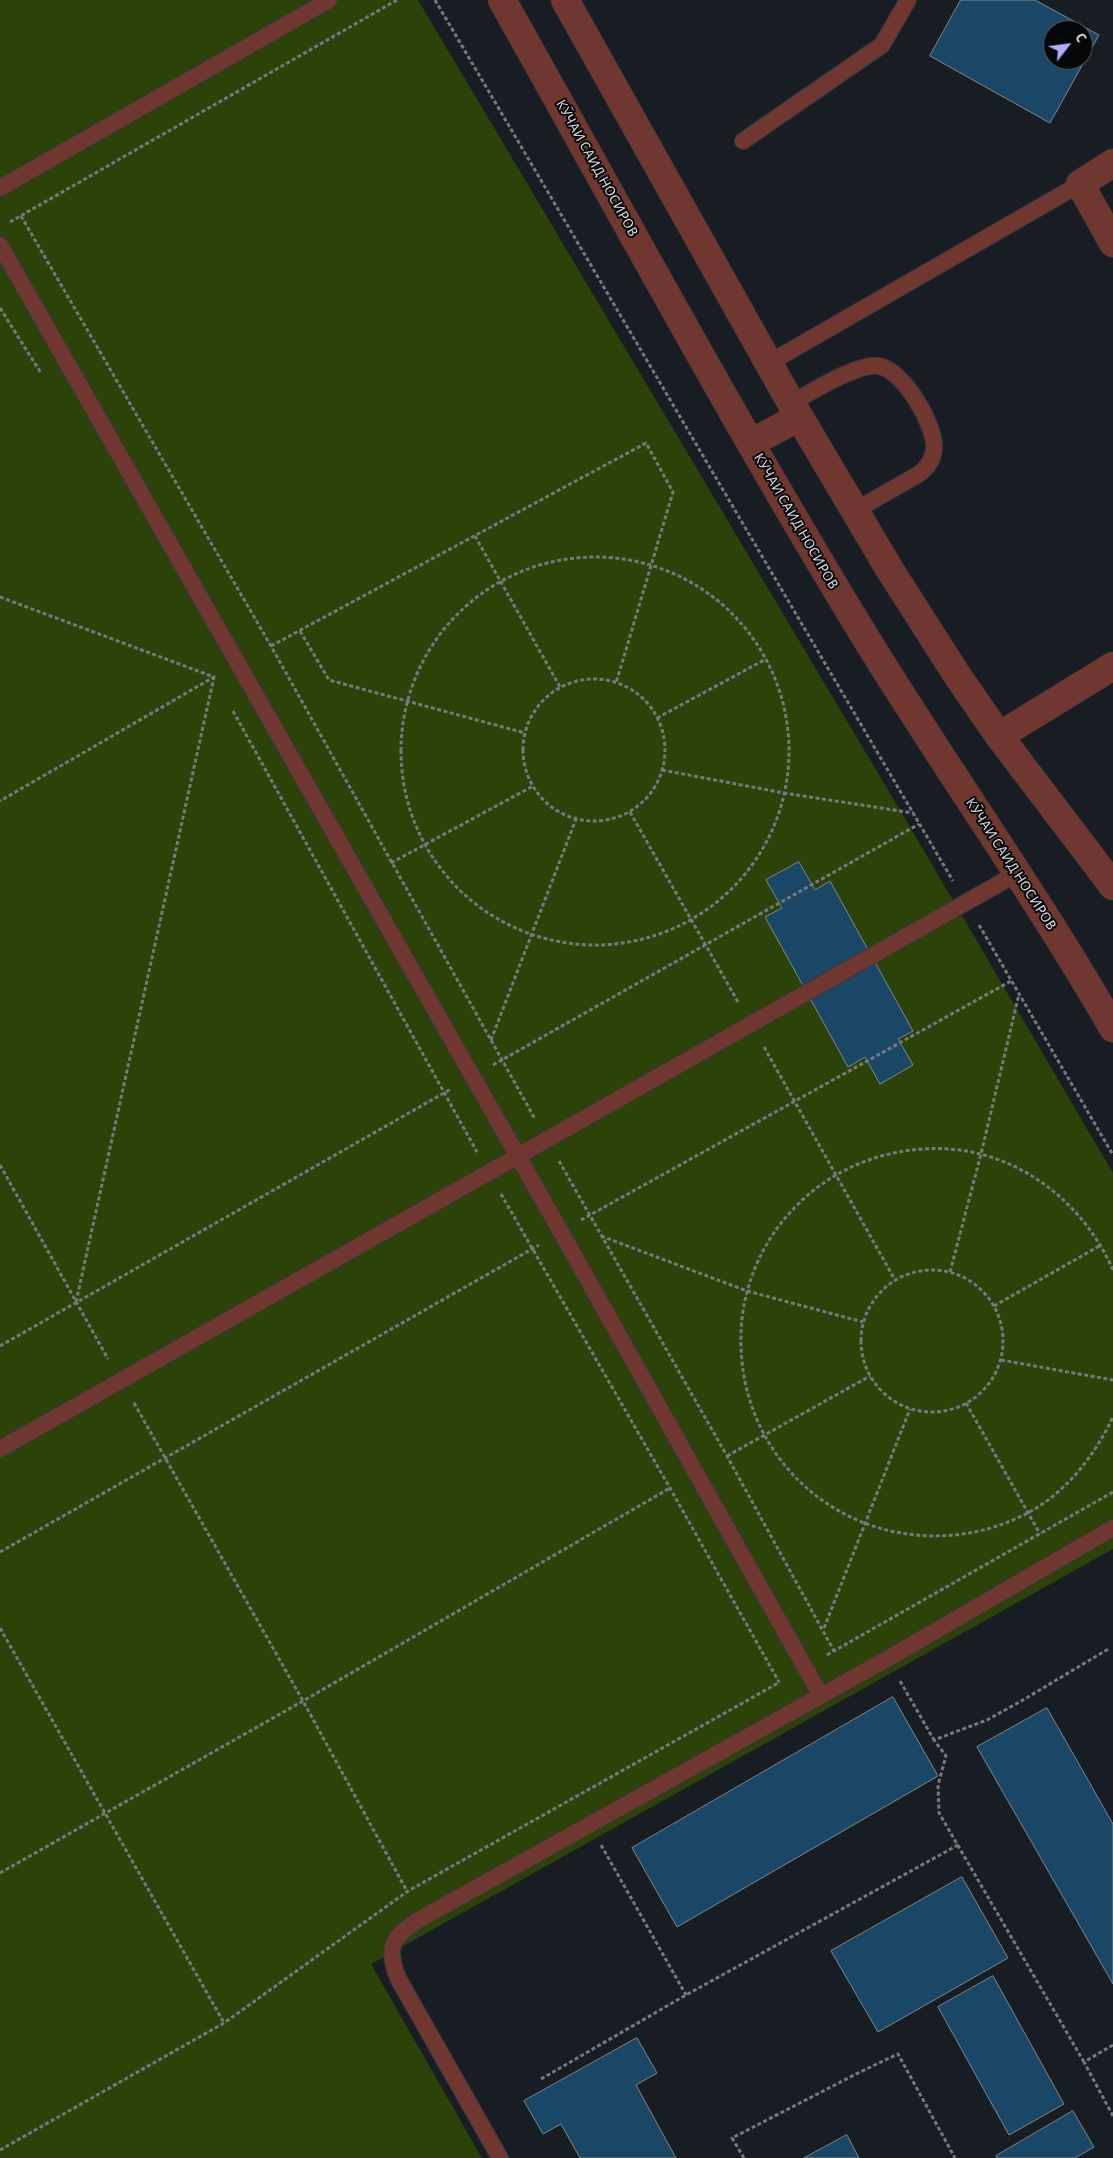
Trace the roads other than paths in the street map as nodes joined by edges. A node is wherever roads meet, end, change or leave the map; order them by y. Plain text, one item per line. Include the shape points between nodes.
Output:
1 (329, 0) edge
2 (502, 0) edge
3 (565, 0) edge
4 (908, 0) edge
5 (743, 142) dead end
6 (1113, 163) edge
7 (1080, 184) junction
8 (0, 188) edge
9 (1113, 243) edge
10 (0, 245) edge
11 (769, 363) junction
12 (795, 410) junction
13 (751, 443) junction
14 (854, 511) junction
15 (1113, 666) edge
16 (999, 736) junction
17 (1018, 873) junction
18 (1113, 886) edge
19 (1113, 1028) edge
20 (517, 1156) junction
21 (0, 1449) edge
22 (1113, 1528) edge
23 (821, 1696) junction
24 (500, 2158) edge

1 - 8 lane
2 - 13 street, КӮЧАИ САИД НОСИРОВ
3 - 11 street
4 - 5 lane via 882,45
6 - 7 street
7 - 9 street
7 - 11 lane
10 - 20 lane
11 - 12 street
12 - 13 street
12 - 14 street
12 - 14 lane via 838,378 878,366 890,369 899,377 919,406 933,436 932,460 919,474
13 - 17 street, КӮЧАИ САИД НОСИРОВ via 857,625
14 - 16 street via 923,623
15 - 16 street
16 - 18 street
17 - 19 street, КӮЧАИ САИД НОСИРОВ
17 - 20 lane
20 - 21 lane
20 - 23 lane
22 - 23 lane
23 - 24 lane via 422,1918 395,1938 391,1957 394,1968

